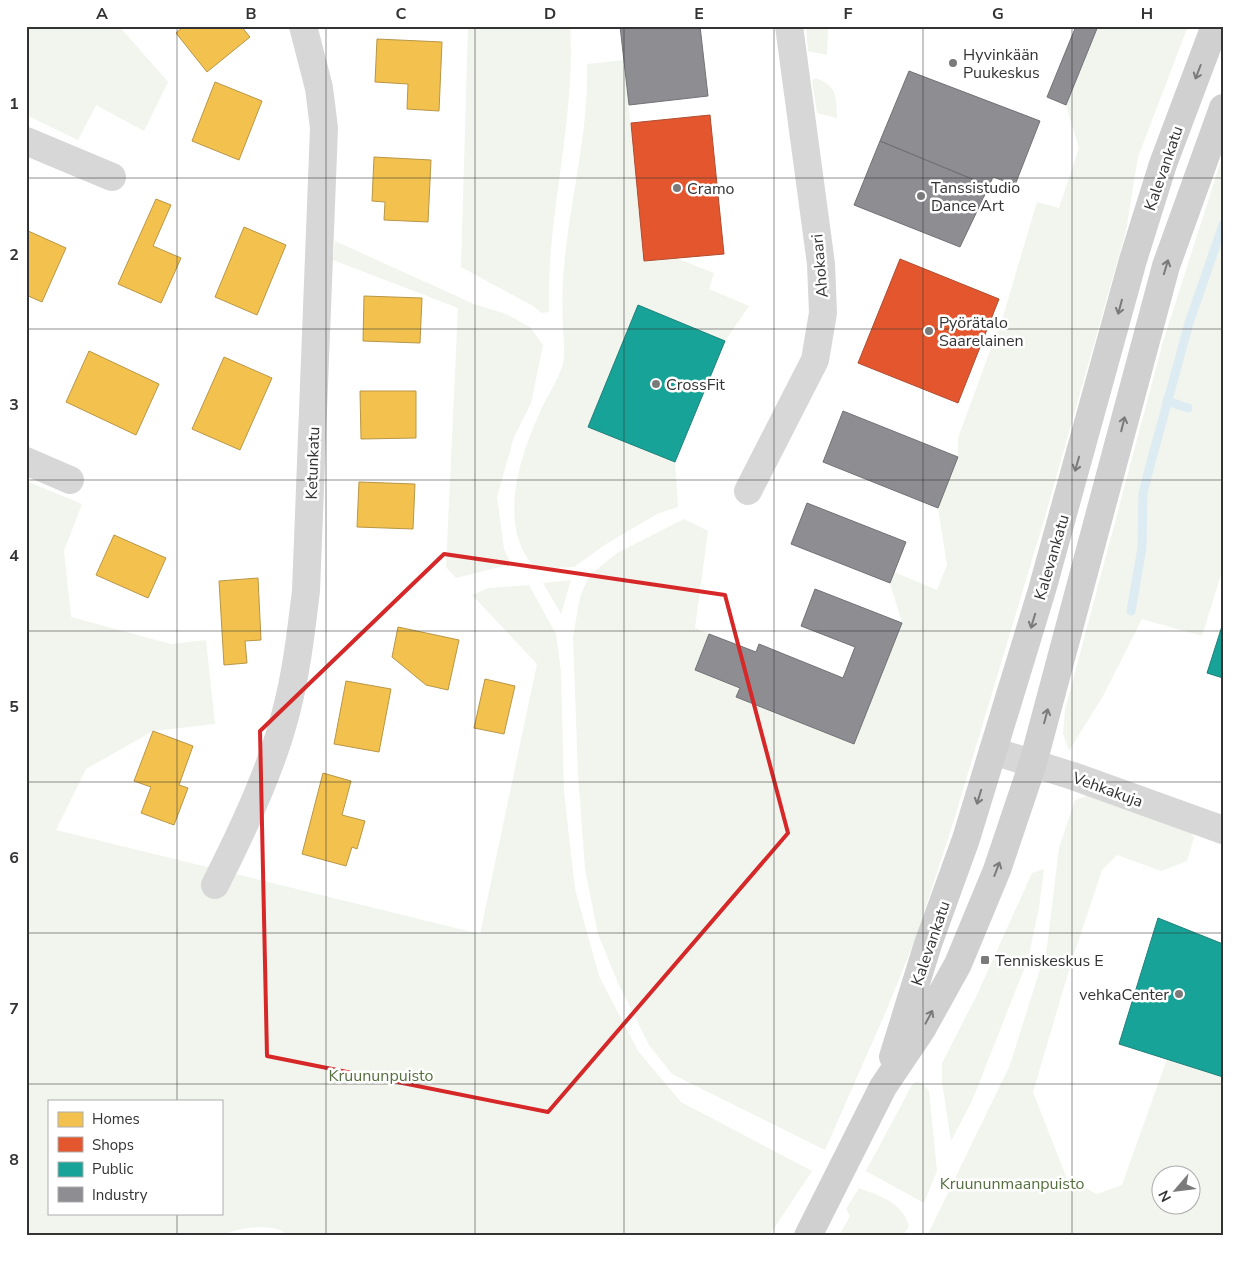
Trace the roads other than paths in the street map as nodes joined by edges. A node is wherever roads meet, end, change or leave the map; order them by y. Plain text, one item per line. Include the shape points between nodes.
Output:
1 (303, 26) edge
2 (789, 26) edge
3 (1215, 26) edge
4 (1223, 108) edge
5 (26, 140) edge
6 (112, 178) dead end
7 (26, 461) edge
8 (70, 480) dead end
9 (748, 491) dead end
10 (993, 751) junction
11 (1033, 763) junction
12 (1223, 830) edge
13 (215, 885) dead end
14 (883, 1087) junction
15 (808, 1236) edge

1 - 13 street, Ketunkatu via 319,88 324,128 306,591 299,654 287,710 268,766
2 - 9 street, Ahokaari via 821,264 823,313 815,360
3 -> 10 main road, Kalevankatu via 1163,164 1133,260 1045,581
11 -> 4 main road, Kalevankatu via 1166,266
5 - 6 street
7 - 8 street
10 - 11 street, Vehkakuja
10 -> 14 main road, Kalevankatu
11 - 12 street, Vehkakuja
14 -> 11 main road, Kalevankatu via 922,1029 958,964 997,870
14 - 15 main road, Kalevankatu

